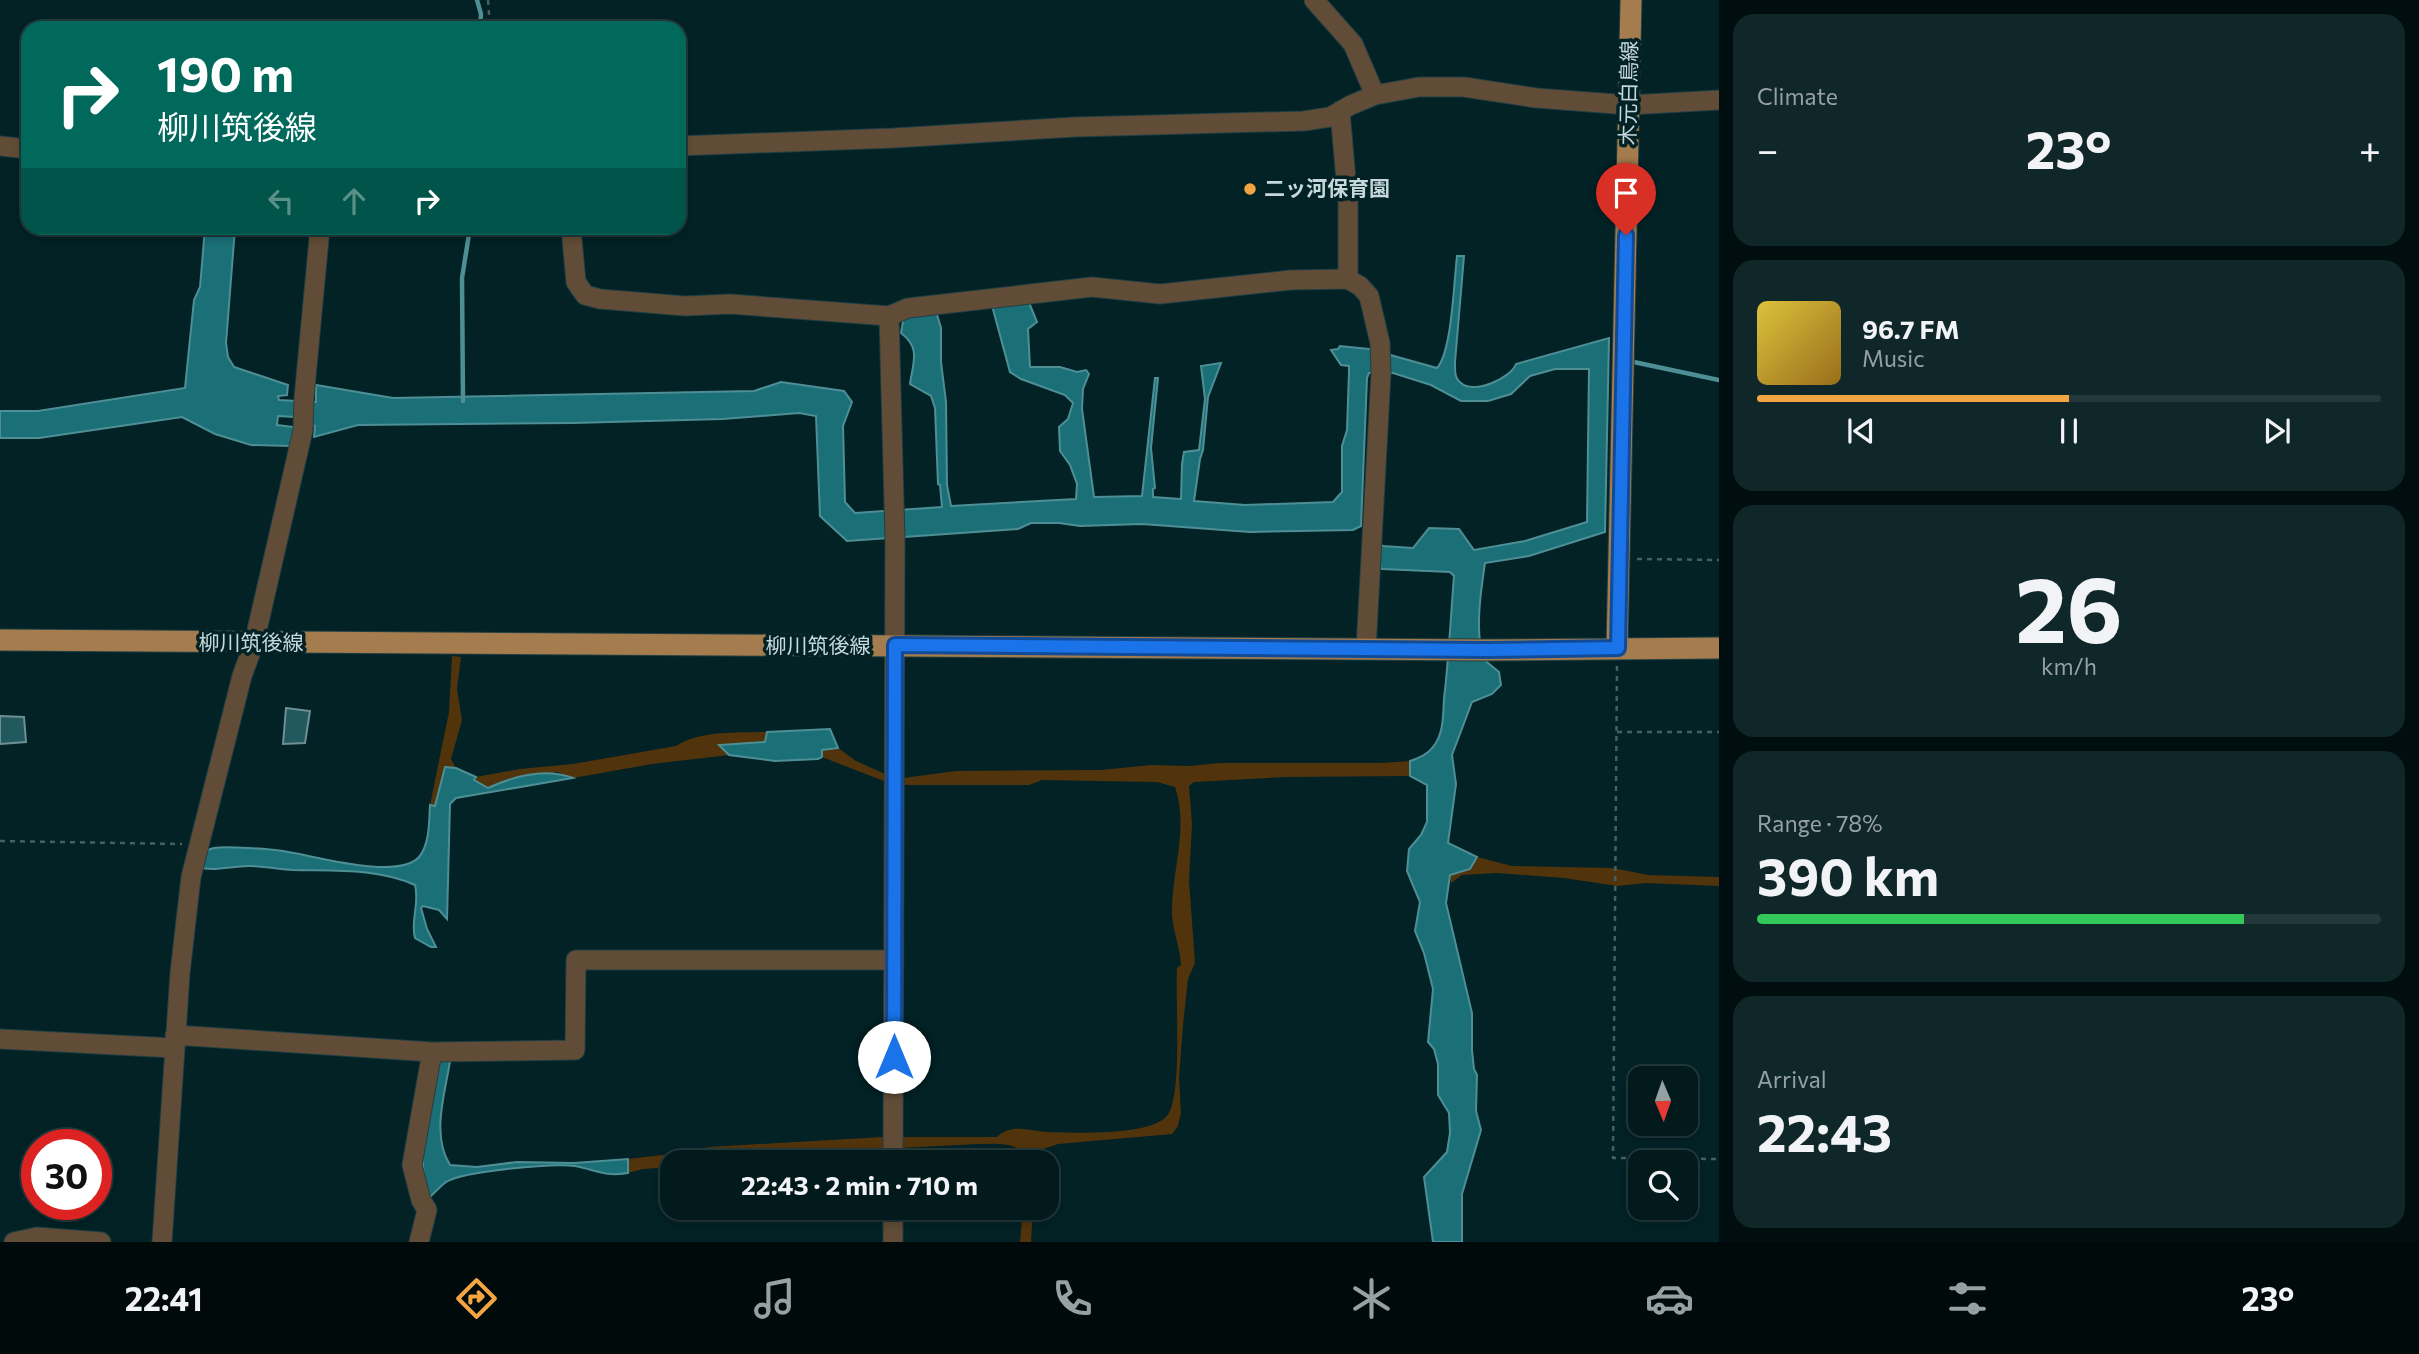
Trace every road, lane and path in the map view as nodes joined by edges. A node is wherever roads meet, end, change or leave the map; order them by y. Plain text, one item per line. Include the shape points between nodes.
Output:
1 (488, 0) edge
2 (1314, 0) edge
3 (1631, 0) edge
4 (490, 21) edge
5 (1373, 96) junction
6 (1719, 100) edge
7 (1629, 105) junction
8 (1346, 108) junction
9 (0, 146) edge
10 (686, 146) edge
11 (21, 148) edge
12 (319, 235) edge
13 (572, 235) edge
14 (1348, 279) junction
15 (889, 316) junction
16 (1620, 559) junction
17 (1719, 560) edge
18 (0, 640) edge
19 (254, 643) junction
20 (895, 645) junction
21 (1618, 648) junction
22 (1719, 648) edge
23 (1366, 649) junction
24 (1616, 732) junction
25 (1719, 732) edge
26 (0, 841) edge
27 (199, 848) junction
28 (894, 960) junction
29 (0, 1039) edge
30 (175, 1041) junction
31 (432, 1052) junction
32 (893, 1150) edge
33 (1719, 1159) edge
34 (893, 1220) edge
35 (14, 1242) edge
36 (101, 1242) edge
37 (162, 1242) edge
38 (419, 1242) edge
39 (893, 1242) edge

1 - 4 path
2 - 5 street via 1353,44
3 - 7 main road, 木元白鳥線
5 - 7 street via 1464,87
5 - 8 street
6 - 7 street
7 - 16 main road, 木元白鳥線
8 - 10 street via 1330,117 1304,121
8 - 14 street
9 - 11 street
12 - 19 street via 303,430
13 - 15 street via 576,282 592,297
14 - 15 street via 1291,280 1160,294 1091,287 908,308
14 - 23 street via 1370,296 1380,343
15 - 20 street
16 - 17 path
16 - 21 main road, 木元白鳥線
18 - 19 main road, 柳川筑後線
19 - 20 main road, 柳川筑後線
19 - 27 street
20 - 23 main road, 柳川筑後線
20 - 28 street
21 - 22 main road, 柳川筑後線
21 - 23 main road, 柳川筑後線
21 - 24 path
24 - 25 path
24 - 33 path via 1613,1158
26 - 27 path
27 - 30 street via 191,877
28 - 31 street via 576,960 575,1050
28 - 32 street
29 - 30 street
30 - 31 street
30 - 37 street
31 - 38 street via 412,1165 427,1210
34 - 39 street
35 - 36 street via 37,1237

